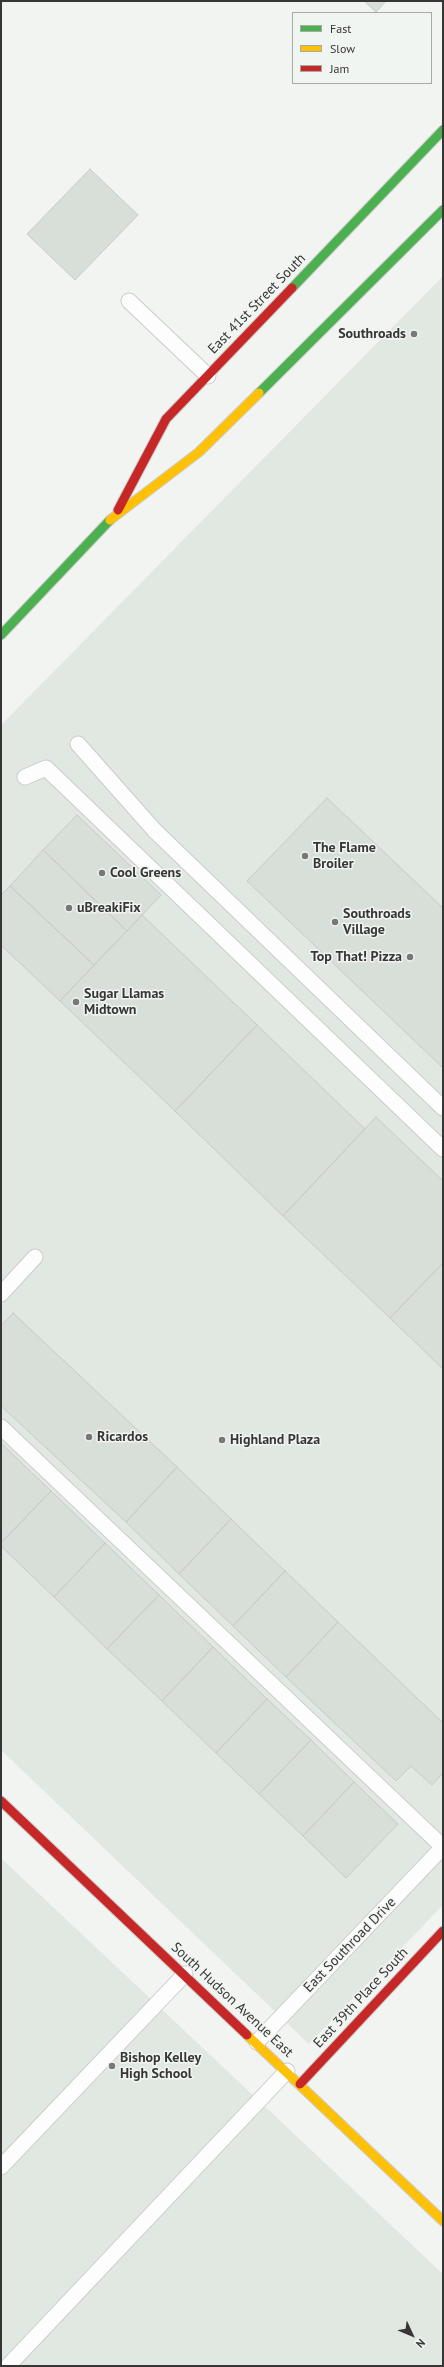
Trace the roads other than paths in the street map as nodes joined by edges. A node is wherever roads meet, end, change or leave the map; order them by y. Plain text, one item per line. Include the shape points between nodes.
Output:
1 (443, 130) edge
2 (443, 210) edge
3 (129, 302) dead end
4 (208, 376) junction
5 (116, 514) junction
6 (1, 635) edge
7 (78, 744) dead end
8 (25, 777) dead end
9 (443, 1108) edge
10 (443, 1149) edge
11 (35, 1257) dead end
12 (1, 1294) edge
13 (1, 1427) edge
14 (1, 1800) edge
15 (443, 1847) edge
16 (443, 1932) edge
17 (185, 1974) junction
18 (257, 2042) junction
19 (287, 2072) junction
20 (300, 2084) junction
21 (1, 2167) edge
22 (443, 2221) edge
23 (8, 2366) edge

1 - 4 main road, East 41st Street South
2 - 5 main road, East 41st Street South via 199,452
3 - 4 lane
4 - 5 main road, East 41st Street South via 166,419
5 - 6 main road, East 41st Street South
7 - 9 lane via 155,831
8 - 10 lane via 46,768
11 - 12 lane
13 - 15 lane
14 - 17 main road, South Hudson Avenue East
15 - 18 lane, East Southroad Drive
16 - 20 main road, East 39th Place South
17 - 18 main road, South Hudson Avenue East
17 - 21 lane
18 - 19 main road, South Hudson Avenue East
19 - 20 main road, South Hudson Avenue East
19 - 23 lane
20 - 22 main road, South Hudson Avenue East

